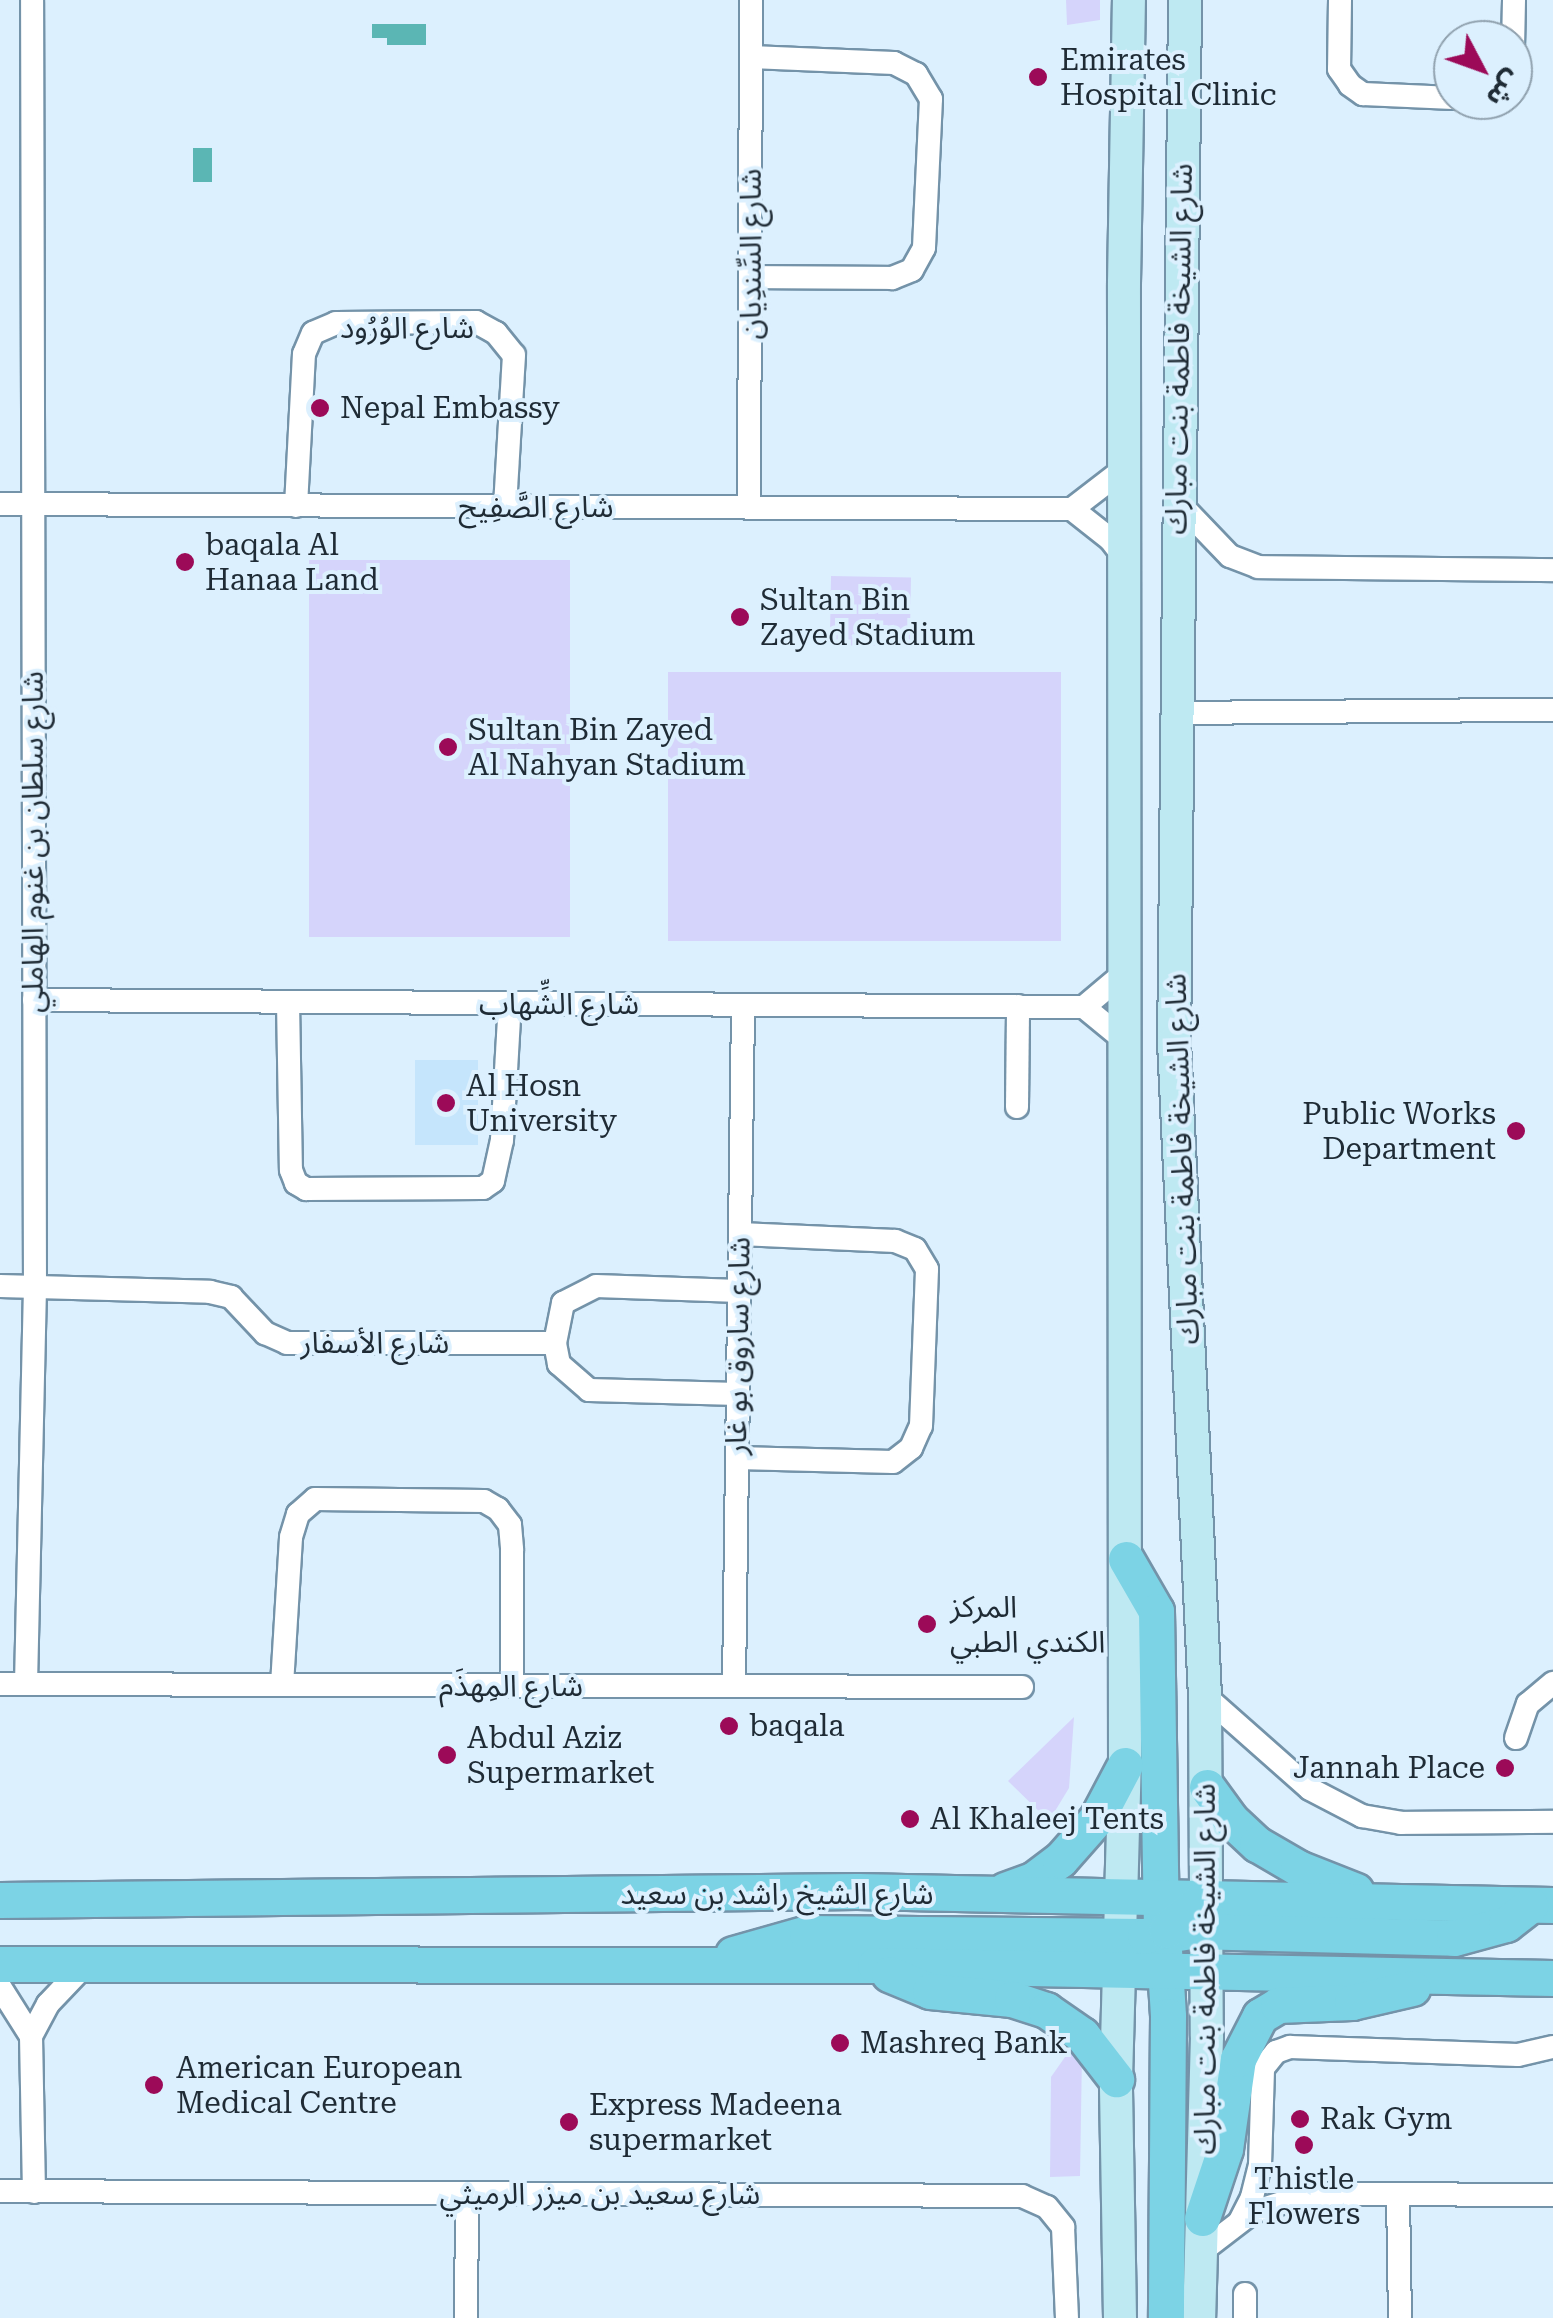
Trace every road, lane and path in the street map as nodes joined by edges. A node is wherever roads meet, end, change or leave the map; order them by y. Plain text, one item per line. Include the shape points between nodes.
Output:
1 (32, 0) edge
2 (751, 0) edge
3 (1129, 0) edge
4 (1185, 0) edge
5 (1340, 0) edge
6 (751, 57) junction
7 (1433, 97) edge
8 (752, 277) junction
9 (1124, 469) junction
10 (1177, 501) junction
11 (0, 504) edge
12 (32, 504) junction
13 (296, 506) junction
14 (505, 507) junction
15 (749, 508) junction
16 (1072, 509) junction
17 (1125, 558) junction
18 (1553, 570) edge
19 (1553, 710) edge
20 (1176, 713) junction
21 (1124, 974) junction
22 (34, 1000) junction
23 (288, 1002) junction
24 (510, 1003) junction
25 (743, 1005) junction
26 (1018, 1006) junction
27 (1084, 1007) junction
28 (1124, 1039) junction
29 (1016, 1107) dead end
30 (740, 1234) junction
31 (0, 1286) edge
32 (35, 1288) junction
33 (739, 1291) junction
34 (554, 1343) junction
35 (738, 1394) junction
36 (737, 1458) junction
37 (1126, 1558) junction
38 (0, 1684) edge
39 (26, 1684) junction
40 (282, 1685) junction
41 (512, 1686) junction
42 (734, 1686) junction
43 (1022, 1688) dead end
44 (1547, 1691) edge
45 (1205, 1696) junction
46 (1516, 1738) dead end
47 (1125, 1765) junction
48 (1206, 1787) junction
49 (1553, 1822) edge
50 (991, 1895) junction
51 (1121, 1896) junction
52 (1206, 1897) junction
53 (1376, 1899) junction
54 (0, 1900) edge
55 (1541, 1905) edge
56 (1162, 1926) junction
57 (1206, 1933) junction
58 (1119, 1954) junction
59 (0, 1964) edge
60 (86, 1964) junction
61 (710, 1964) junction
62 (876, 1966) junction
63 (1167, 1972) junction
64 (1206, 1972) junction
65 (1442, 1976) junction
66 (1547, 1984) edge
67 (0, 1986) edge
68 (31, 2036) junction
69 (1553, 2048) edge
70 (1116, 2079) junction
71 (1260, 2164) junction
72 (0, 2191) edge
73 (34, 2192) junction
74 (466, 2194) junction
75 (1310, 2194) junction
76 (1398, 2194) junction
77 (1553, 2195) edge
78 (1240, 2222) junction
79 (1202, 2235) junction
80 (466, 2318) edge
81 (1067, 2318) edge
82 (1120, 2318) edge
83 (1166, 2318) edge
84 (1199, 2318) edge
85 (1400, 2318) edge

1 - 12 street, شارع سلطان بن غنوم الهاملي
2 - 6 street, شارع السِّندِيان
3 - 9 main road, شارع الشيخة فاطمة بنت مبارك
4 - 10 main road, شارع الشيخة فاطمة بنت مبارك
5 - 7 street via 1339,70 1350,85 1363,94
6 - 8 street, شارع السِّندِيان
6 - 8 street via 894,62 916,74 931,99 924,248 912,270 892,278
8 - 15 street, شارع السِّندِيان
9 - 16 street
9 - 17 main road, شارع الشيخة فاطمة بنت مبارك
10 - 18 street via 1230,556 1258,567
10 - 20 main road, شارع الشيخة فاطمة بنت مبارك
11 - 12 street, شارع الصَّفِيح
12 - 13 street, شارع الصَّفِيح
12 - 22 street, شارع سلطان بن غنوم الهاملي
13 - 14 street, شارع الصَّفِيح
13 - 14 street, شارع الوُرُود via 304,354 313,332 336,324 476,322 496,332 514,355
14 - 15 street, شارع الصَّفِيح
15 - 16 street, شارع الصَّفِيح
16 - 17 street
17 - 21 main road, شارع الشيخة فاطمة بنت مبارك
19 - 20 street
20 - 45 main road, شارع الشيخة فاطمة بنت مبارك via 1174,1042
21 - 27 street
21 - 28 main road, شارع الشيخة فاطمة بنت مبارك
22 - 23 street, شارع الشِّهاب
22 - 32 street, شارع سلطان بن غنوم الهاملي
23 - 24 street, شارع الشِّهاب
23 - 24 street via 291,1170 306,1189 484,1188 493,1181 502,1140
24 - 25 street, شارع الشِّهاب
25 - 26 street, شارع الشِّهاب
25 - 30 street, شارع ساروق بو غار
26 - 27 street, شارع الشِّهاب
26 - 29 street
27 - 28 street
28 - 37 main road, شارع الشيخة فاطمة بنت مبارك
30 - 33 street, شارع ساروق بو غار
30 - 36 street via 895,1241 915,1250 927,1268 921,1426 911,1448 893,1462
31 - 32 street, شارع الأسفار
32 - 34 street, شارع الأسفار via 210,1292 231,1297 265,1334 287,1343
32 - 39 street, شارع سلطان بن غنوم الهاملي
33 - 34 street via 596,1286 563,1303
33 - 35 street, شارع ساروق بو غار
34 - 35 street via 559,1364 589,1390
35 - 36 street, شارع ساروق بو غار
36 - 42 street, شارع ساروق بو غار
37 - 47 main road, شارع الشيخة فاطمة بنت مبارك
37 - 56 main road via 1156,1611
38 - 39 street, شارع المِهذَم
39 - 40 street, شارع المِهذَم
40 - 41 street, شارع المِهذَم
40 - 41 street via 291,1537 298,1514 315,1499 484,1501 498,1509 510,1525 512,1550
41 - 42 street, شارع المِهذَم
42 - 43 street, شارع المِهذَم
44 - 46 street via 1522,1715
45 - 48 main road, شارع الشيخة فاطمة بنت مبارك
45 - 49 street via 1310,1789 1362,1816 1401,1823
47 - 50 main road via 1097,1818 1060,1860 1033,1880
47 - 51 main road, شارع الشيخة فاطمة بنت مبارك
48 - 52 main road, شارع الشيخة فاطمة بنت مبارك
48 - 53 main road via 1257,1844
50 - 51 main road, شارع الشيخ راشد بن سعيد
50 - 54 main road, شارع الشيخ راشد بن سعيد
51 - 56 main road
51 - 58 main road, شارع الشيخة فاطمة بنت مبارك
52 - 53 main road
52 - 56 main road
52 - 57 main road, شارع الشيخة فاطمة بنت مبارك
53 - 55 main road
55 - 57 main road via 1506,1924 1454,1938
56 - 57 main road
56 - 58 main road via 1135,1950
56 - 63 main road
56 - 64 main road
57 - 64 main road, شارع الشيخة فاطمة بنت مبارك
58 - 61 main road via 808,1934
58 - 62 main road
58 - 63 main road
58 - 70 main road, شارع الشيخة فاطمة بنت مبارك
59 - 60 main road
60 - 61 main road
60 - 68 street via 48,2004
61 - 62 main road
62 - 70 main road via 930,1991 1012,1999 1046,2010 1082,2035
63 - 64 main road
63 - 83 main road
64 - 65 main road
64 - 79 main road, شارع الشيخة فاطمة بنت مبارك
65 - 66 main road
65 - 79 main road via 1375,1998 1278,2005 1260,2016 1238,2058 1225,2149
67 - 68 street
68 - 73 street
69 - 71 street via 1518,2055 1283,2049 1262,2068
70 - 82 main road, شارع الشيخة فاطمة بنت مبارك
71 - 75 street via 1287,2188
71 - 78 street
72 - 73 street, شارع سعيد بن ميزر الرميثي
73 - 74 street, شارع سعيد بن ميزر الرميثي
74 - 80 street
74 - 81 street, شارع سعيد بن ميزر الرميثي via 1022,2196 1047,2207 1062,2228
75 - 76 street
75 - 78 street via 1269,2204
76 - 77 street
76 - 85 street
78 - 79 street
79 - 84 main road, شارع الشيخة فاطمة بنت مبارك

